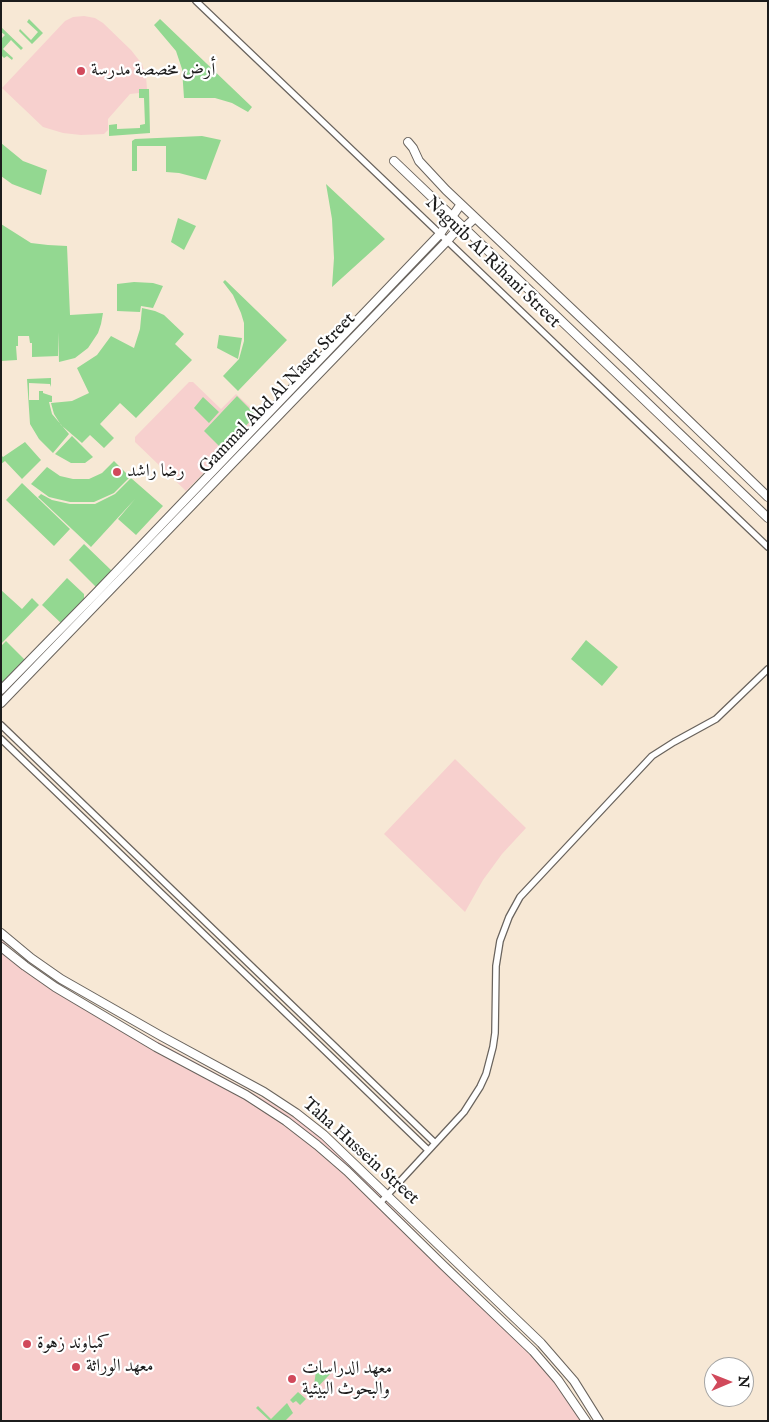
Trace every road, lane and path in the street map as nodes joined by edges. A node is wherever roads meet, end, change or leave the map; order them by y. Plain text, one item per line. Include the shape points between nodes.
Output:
1 (196, 1) edge
2 (408, 142) dead end
3 (394, 161) dead end
4 (461, 204) junction
5 (451, 216) junction
6 (475, 218) junction
7 (464, 228) junction
8 (440, 234) junction
9 (447, 240) junction
10 (407, 270) junction
11 (413, 276) junction
12 (768, 497) edge
13 (768, 518) edge
14 (768, 547) edge
15 (51, 639) junction
16 (57, 646) junction
17 (41, 649) junction
18 (48, 656) junction
19 (768, 669) edge
20 (1, 690) edge
21 (1, 703) edge
22 (1, 725) edge
23 (1, 739) edge
24 (1, 933) edge
25 (1, 947) edge
26 (435, 1142) junction
27 (428, 1150) junction
28 (387, 1194) junction
29 (380, 1203) junction
30 (586, 1421) edge
31 (599, 1421) edge

1 - 8 street, Naguib Al Rihani Street
2 - 4 main road via 419,161
3 - 5 main road
4 - 5 main road, Gammal Abd Al Naser Street
4 - 6 main road
5 - 7 main road
5 - 8 main road, Gammal Abd Al Naser Street
6 - 7 main road, Gammal Abd Al Naser Street
6 - 12 main road
7 - 9 main road, Gammal Abd Al Naser Street
7 - 13 main road
8 - 9 street, Naguib Al Rihani Street
8 - 10 main road, Gammal Abd Al Naser Street
9 - 11 main road, Gammal Abd Al Naser Street
9 - 14 street, Naguib Al Rihani Street
10 - 11 main road
10 - 15 main road, Gammal Abd Al Naser Street
11 - 16 main road, Gammal Abd Al Naser Street
15 - 16 main road
15 - 17 main road, Gammal Abd Al Naser Street
16 - 18 main road, Gammal Abd Al Naser Street
17 - 18 main road
17 - 20 main road, Gammal Abd Al Naser Street
18 - 21 main road, Gammal Abd Al Naser Street
19 - 26 street via 716,719 652,756 520,898 504,929 497,953 495,1032 486,1074 468,1106
22 - 26 street
23 - 27 street
24 - 28 main road, Taha Hussein Street via 30,958 71,985 281,1102 324,1135
25 - 29 main road, Taha Hussein Street via 55,987 156,1048 226,1083 266,1108 332,1158
26 - 27 street
27 - 28 street
28 - 29 street
28 - 31 main road, Taha Hussein Street via 541,1343 574,1381
29 - 30 main road, Taha Hussein Street via 533,1351 570,1395

